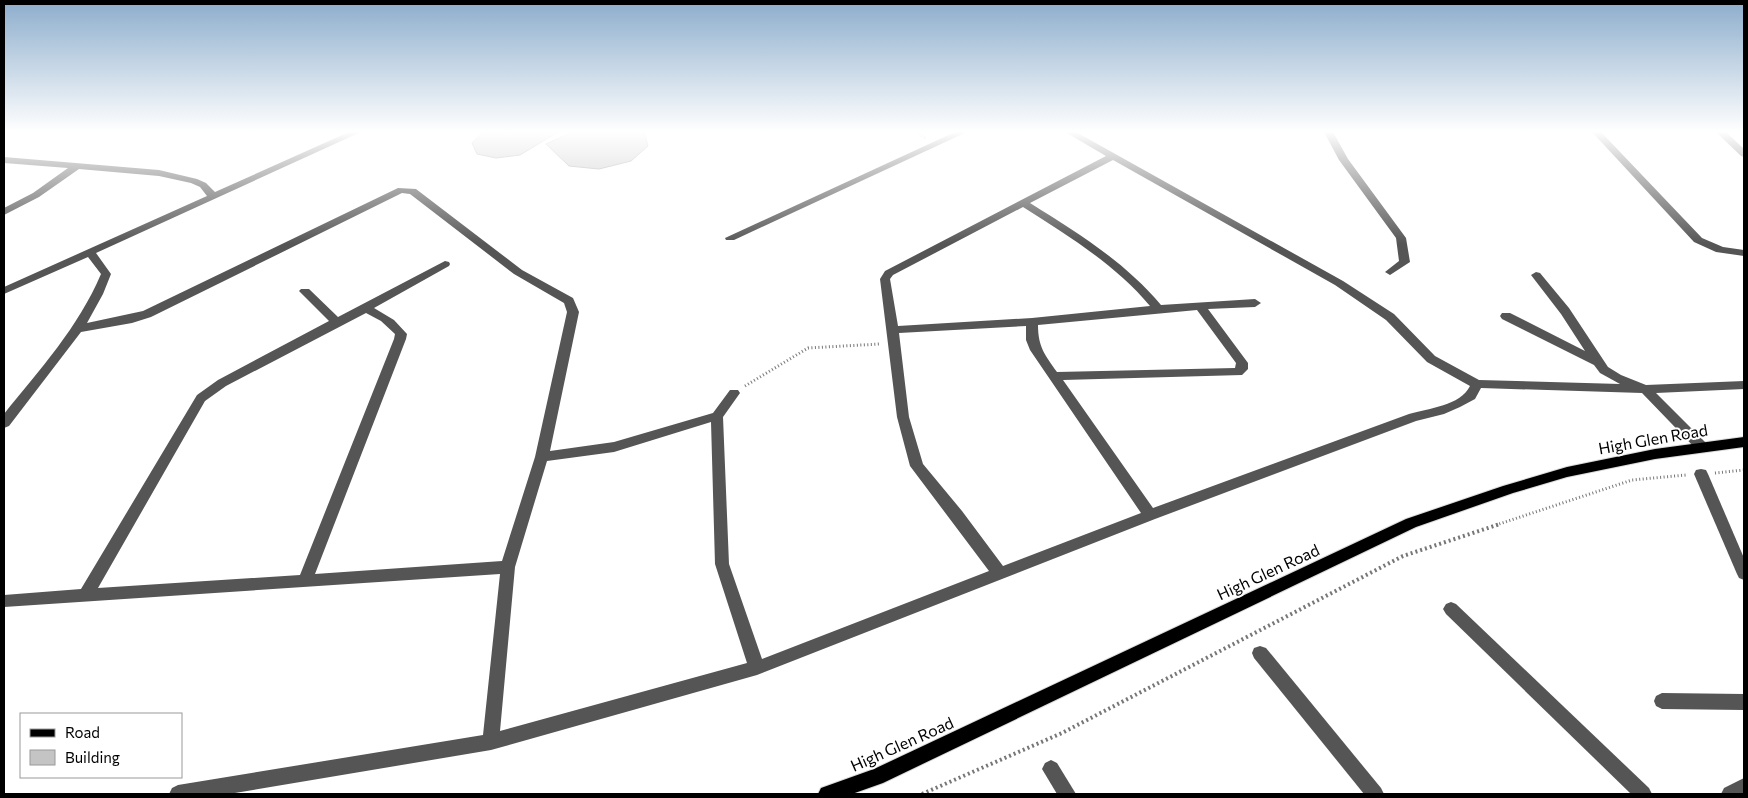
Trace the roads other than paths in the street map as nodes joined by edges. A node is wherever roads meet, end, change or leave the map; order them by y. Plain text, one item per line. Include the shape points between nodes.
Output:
1 (73, 169) edge
2 (105, 169) edge
3 (272, 169) edge
4 (882, 169) edge
5 (1088, 169) edge
6 (1134, 169) edge
7 (1351, 169) edge
8 (1631, 169) edge
9 (213, 196) junction
10 (1023, 203) junction
11 (4, 212) edge
12 (730, 238) dead end
13 (90, 252) junction
14 (1744, 253) edge
15 (445, 264) dead end
16 (1390, 272) dead end
17 (1536, 274) dead end
18 (4, 291) edge
19 (305, 291) dead end
20 (1255, 303) dead end
21 (1200, 306) junction
22 (1158, 308) junction
23 (365, 309) junction
24 (1506, 316) dead end
25 (336, 322) junction
26 (1032, 322) junction
27 (76, 329) junction
28 (893, 330) junction
29 (1596, 361) junction
30 (1055, 376) junction
31 (1476, 384) junction
32 (1744, 385) edge
33 (1645, 389) junction
34 (734, 393) road end
35 (717, 416) junction
36 (4, 423) edge
37 (1744, 442) edge
38 (1702, 448) junction
39 (542, 457) junction
40 (1701, 474) road end
41 (1150, 515) junction
42 (508, 567) junction
43 (1000, 574) junction
44 (1744, 574) edge
45 (305, 580) junction
46 (86, 595) junction
47 (4, 601) edge
48 (1452, 609) dead end
49 (1260, 653) dead end
50 (757, 668) junction
51 (1662, 701) dead end
52 (1744, 702) edge
53 (491, 742) junction
54 (1051, 769) dead end
55 (1744, 788) edge
56 (178, 794) edge
57 (827, 794) edge
58 (1067, 794) edge
59 (1376, 794) edge
60 (1643, 794) edge
61 (1730, 794) edge

1 - 11 street
2 - 9 street via 166,174 203,185
3 - 9 street
4 - 12 street
5 - 10 street
6 - 31 street via 1390,316 1431,359
7 - 16 street via 1401,238 1405,262
8 - 14 street via 1698,240 1714,248
9 - 13 street
10 - 22 street via 1109,260 1146,292
10 - 28 street via 889,273 885,279
13 - 18 street
13 - 27 street via 106,274 98,296
15 - 23 street
17 - 29 street via 1565,311
19 - 25 street
20 - 21 street
21 - 22 street
21 - 30 street via 1242,363 1238,372
22 - 26 street
23 - 25 street
23 - 45 street via 397,329 400,339
24 - 29 street
25 - 46 street via 222,383 201,398
26 - 28 street
26 - 30 street via 1032,340
27 - 36 street
27 - 39 street via 147,314 392,193 410,190 518,272 563,296 572,306
28 - 43 street via 903,417 917,466
29 - 33 street via 1617,378
30 - 41 street
31 - 33 street
31 - 41 street via 1471,396 1440,411 1414,417
32 - 33 street
33 - 38 street
34 - 35 street
35 - 39 street via 614,447
35 - 50 street via 722,564
37 - 38 main road, High Glen Road
38 - 57 main road, High Glen Road via 1644,455 1567,472 1411,523 877,777
39 - 42 street
40 - 44 street
41 - 43 street
42 - 45 street
42 - 53 street
43 - 50 street
45 - 46 street
46 - 47 street
48 - 60 street
49 - 59 street
50 - 53 street
51 - 52 street
53 - 56 street
54 - 58 street
55 - 61 street

